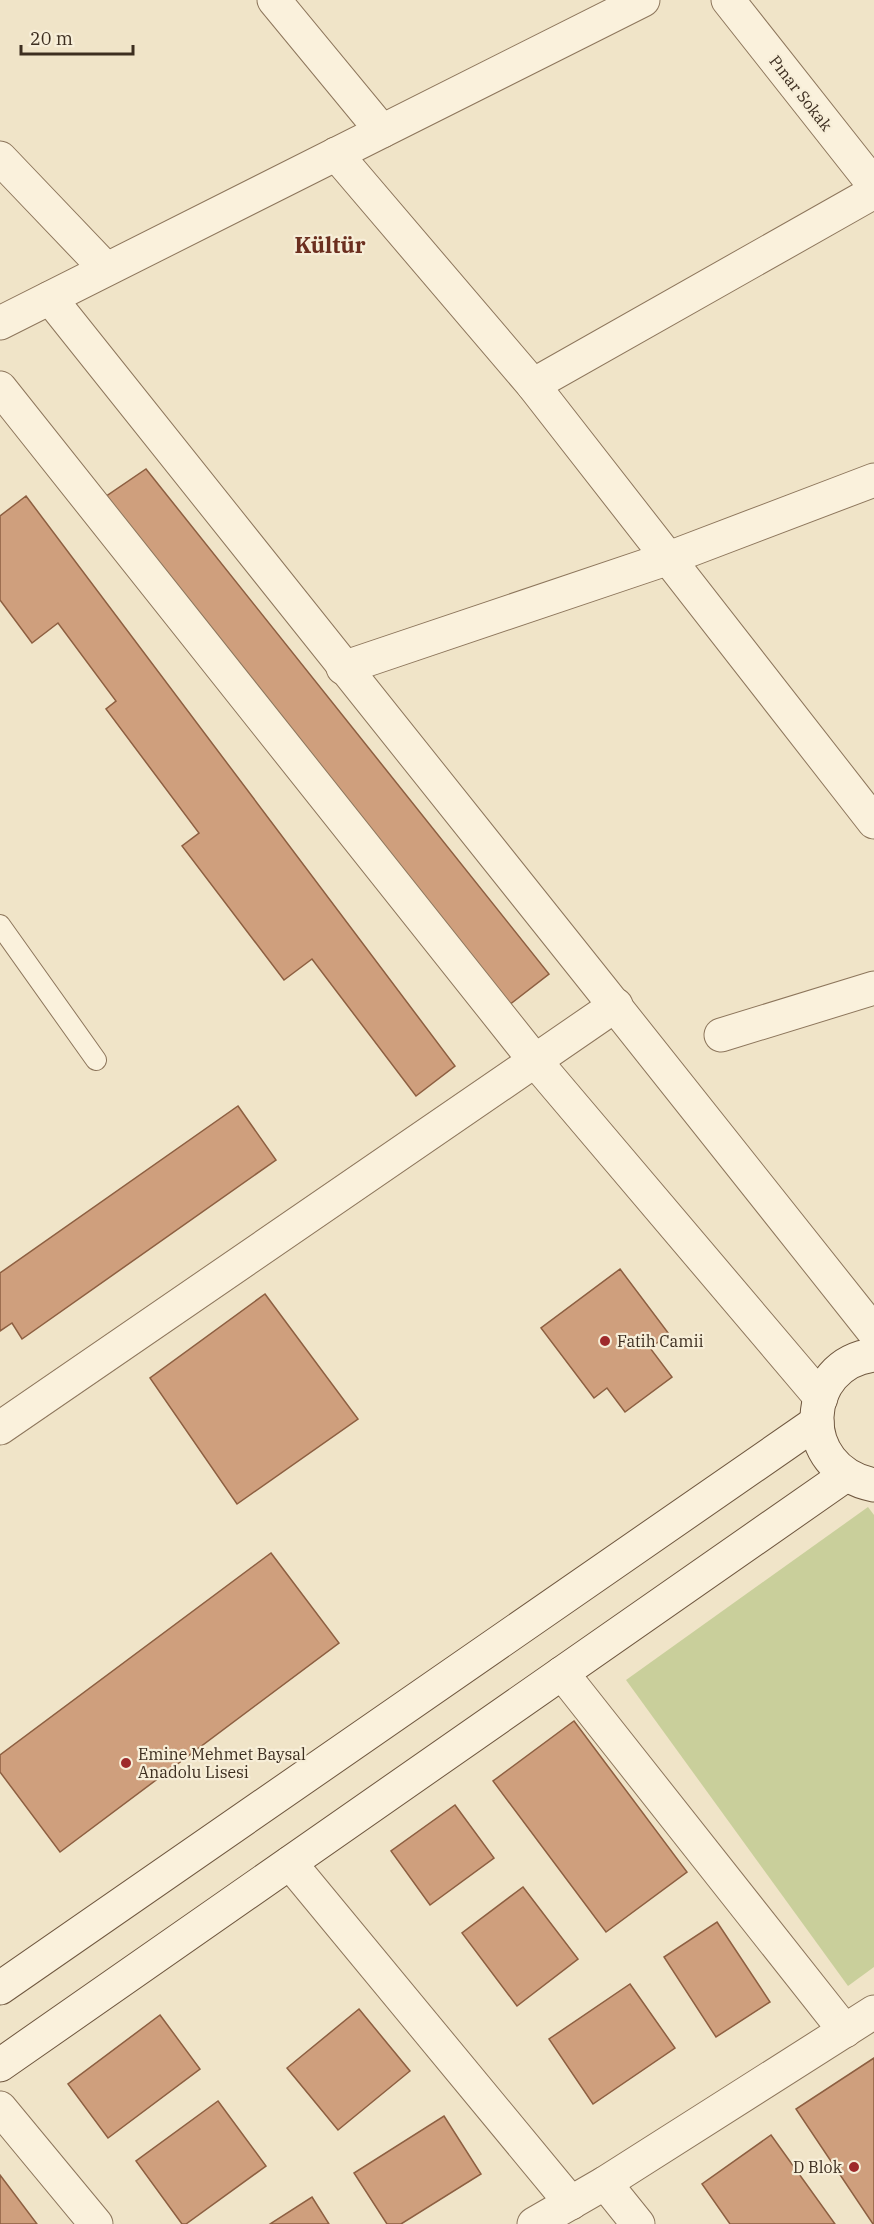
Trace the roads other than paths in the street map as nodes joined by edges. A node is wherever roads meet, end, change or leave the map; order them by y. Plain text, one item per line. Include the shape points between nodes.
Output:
1 (274, 0) edge
2 (643, 0) edge
3 (728, 0) edge
4 (382, 131) junction
5 (336, 154) junction
6 (0, 158) edge
7 (874, 185) edge
8 (874, 192) edge
9 (106, 269) junction
10 (50, 298) junction
11 (0, 323) edge
12 (533, 386) junction
13 (0, 388) edge
14 (874, 480) edge
15 (669, 558) junction
16 (343, 668) junction
17 (874, 822) edge
18 (0, 925) edge
19 (874, 988) edge
20 (616, 1005) junction
21 (721, 1035) dead end
22 (96, 1060) dead end
23 (536, 1062) junction
24 (874, 1332) edge
25 (874, 1355) edge
26 (819, 1410) junction
27 (0, 1428) edge
28 (860, 1480) edge
29 (562, 1673) junction
30 (290, 1863) junction
31 (0, 1988) edge
32 (874, 2012) edge
33 (845, 2031) junction
34 (0, 2065) edge
35 (0, 2108) edge
36 (605, 2183) junction
37 (571, 2203) junction
38 (96, 2224) edge
39 (534, 2224) edge
40 (638, 2224) edge

1 - 4 street
2 - 4 street
3 - 7 street, Pınar Sokak
4 - 5 street
5 - 9 street
5 - 12 street
6 - 9 street
8 - 12 street
9 - 10 street
10 - 11 street
10 - 16 street
12 - 15 street
13 - 23 street
14 - 15 street
15 - 16 street
15 - 17 street
16 - 20 street
18 - 22 lane
19 - 21 street
20 - 23 street
20 - 24 street
23 - 26 street
23 - 27 street
25 - 26 street via 851,1363 833,1376
26 - 28 street via 818,1436 826,1456
26 - 31 street
28 - 29 street
29 - 30 street
29 - 33 street
30 - 34 street
30 - 37 street
32 - 33 street
33 - 36 street
35 - 38 street
36 - 37 street
36 - 40 street
37 - 39 street

